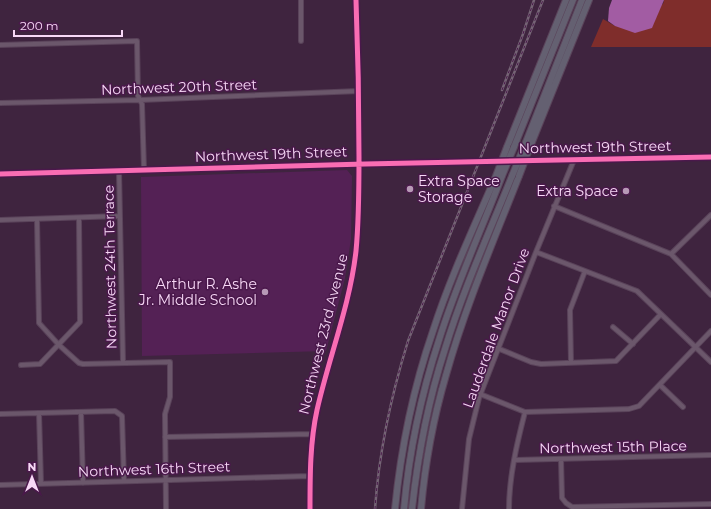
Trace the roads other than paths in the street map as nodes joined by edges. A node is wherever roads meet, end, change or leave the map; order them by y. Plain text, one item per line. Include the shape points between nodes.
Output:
1 (301, 0) edge
2 (356, 0) edge
3 (566, 0) edge
4 (572, 0) edge
5 (582, 0) edge
6 (589, 0) edge
7 (301, 41) dead end
8 (0, 45) edge
9 (359, 91) junction
10 (140, 100) junction
11 (0, 103) edge
12 (511, 147) junction
13 (527, 147) junction
14 (711, 157) edge
15 (574, 160) junction
16 (359, 164) junction
17 (144, 170) junction
18 (120, 171) junction
19 (0, 174) edge
20 (499, 176) junction
21 (515, 176) junction
22 (554, 206) junction
23 (120, 216) junction
24 (710, 216) edge
25 (79, 218) junction
26 (37, 219) junction
27 (0, 220) edge
28 (536, 252) junction
29 (671, 254) junction
30 (585, 271) junction
31 (710, 292) edge
32 (661, 314) junction
33 (613, 327) dead end
34 (711, 331) edge
35 (633, 344) junction
36 (59, 345) junction
37 (497, 348) junction
38 (695, 348) junction
39 (123, 362) junction
40 (711, 362) edge
41 (572, 363) junction
42 (21, 365) dead end
43 (660, 385) junction
44 (480, 394) junction
45 (683, 407) dead end
46 (81, 412) junction
47 (525, 412) junction
48 (39, 413) junction
49 (0, 414) edge
50 (408, 420) junction
51 (312, 434) junction
52 (165, 437) junction
53 (711, 455) edge
54 (561, 459) junction
55 (515, 460) junction
56 (310, 476) junction
57 (165, 480) junction
58 (0, 481) edge
59 (124, 481) junction
60 (407, 481) junction
61 (41, 483) junction
62 (83, 483) junction
63 (0, 485) edge
64 (711, 504) edge
65 (166, 509) edge
66 (310, 509) edge
67 (395, 509) edge
68 (404, 509) edge
69 (412, 509) edge
70 (420, 509) edge
71 (462, 509) edge
72 (509, 509) edge

1 - 7 street
2 - 9 street, Northwest 23rd Avenue
3 - 12 highway
4 - 12 highway
5 - 13 highway
6 - 13 highway
8 - 10 street via 137,41
9 - 10 street, Northwest 20th Street
9 - 16 street, Northwest 23rd Avenue
10 - 11 street, Northwest 20th Street
10 - 17 street
12 - 20 highway, bridge
13 - 21 highway, bridge
14 - 15 street, Northwest 19th Street
15 - 16 street, Northwest 19th Street
15 - 22 street, Lauderdale Manor Drive
16 - 17 street, Northwest 19th Street
16 - 51 street, Northwest 23rd Avenue via 357,240 353,272
17 - 18 street, Northwest 19th Street
18 - 19 street, Northwest 19th Street
18 - 23 street, Northwest 24th Terrace
20 - 50 highway via 437,317
20 - 60 highway via 439,340 421,403
21 - 69 highway via 458,310 437,373 422,437
21 - 70 highway via 447,369 433,426
22 - 28 street, Lauderdale Manor Drive
22 - 29 street
23 - 25 street
23 - 39 street, Northwest 24th Terrace
24 - 29 street
25 - 26 street
25 - 36 street via 80,322
26 - 27 street
26 - 36 street via 39,323
28 - 30 street
28 - 37 street, Lauderdale Manor Drive
29 - 31 street
30 - 32 street via 637,291
30 - 41 street via 570,310
32 - 35 street
32 - 38 street
33 - 35 street
34 - 38 street
35 - 41 street via 616,361
36 - 39 street via 79,363
36 - 42 street via 40,364
37 - 41 street via 541,364
37 - 44 street, Lauderdale Manor Drive
38 - 40 street
38 - 43 street
39 - 52 street via 170,362 170,398 164,414
43 - 45 street
43 - 47 street via 639,406 629,409
44 - 47 street
44 - 71 street, Lauderdale Manor Drive via 470,439
46 - 48 street
46 - 59 street via 115,410 122,416
46 - 62 street
47 - 55 street
48 - 49 street
48 - 61 street
50 - 60 highway
50 - 67 highway
51 - 52 street
51 - 56 street, Northwest 23rd Avenue
52 - 57 street
53 - 54 street, Northwest 15th Place
54 - 55 street, Northwest 15th Place
54 - 64 street via 562,498 572,507
55 - 72 street
56 - 57 street, Northwest 16th Street
56 - 66 street, Northwest 23rd Avenue
57 - 59 street, Northwest 16th Street
57 - 65 street
58 - 63 street
59 - 62 street, Northwest 16th Street
60 - 68 highway
61 - 62 street, Northwest 16th Street
61 - 63 street, Northwest 16th Street

